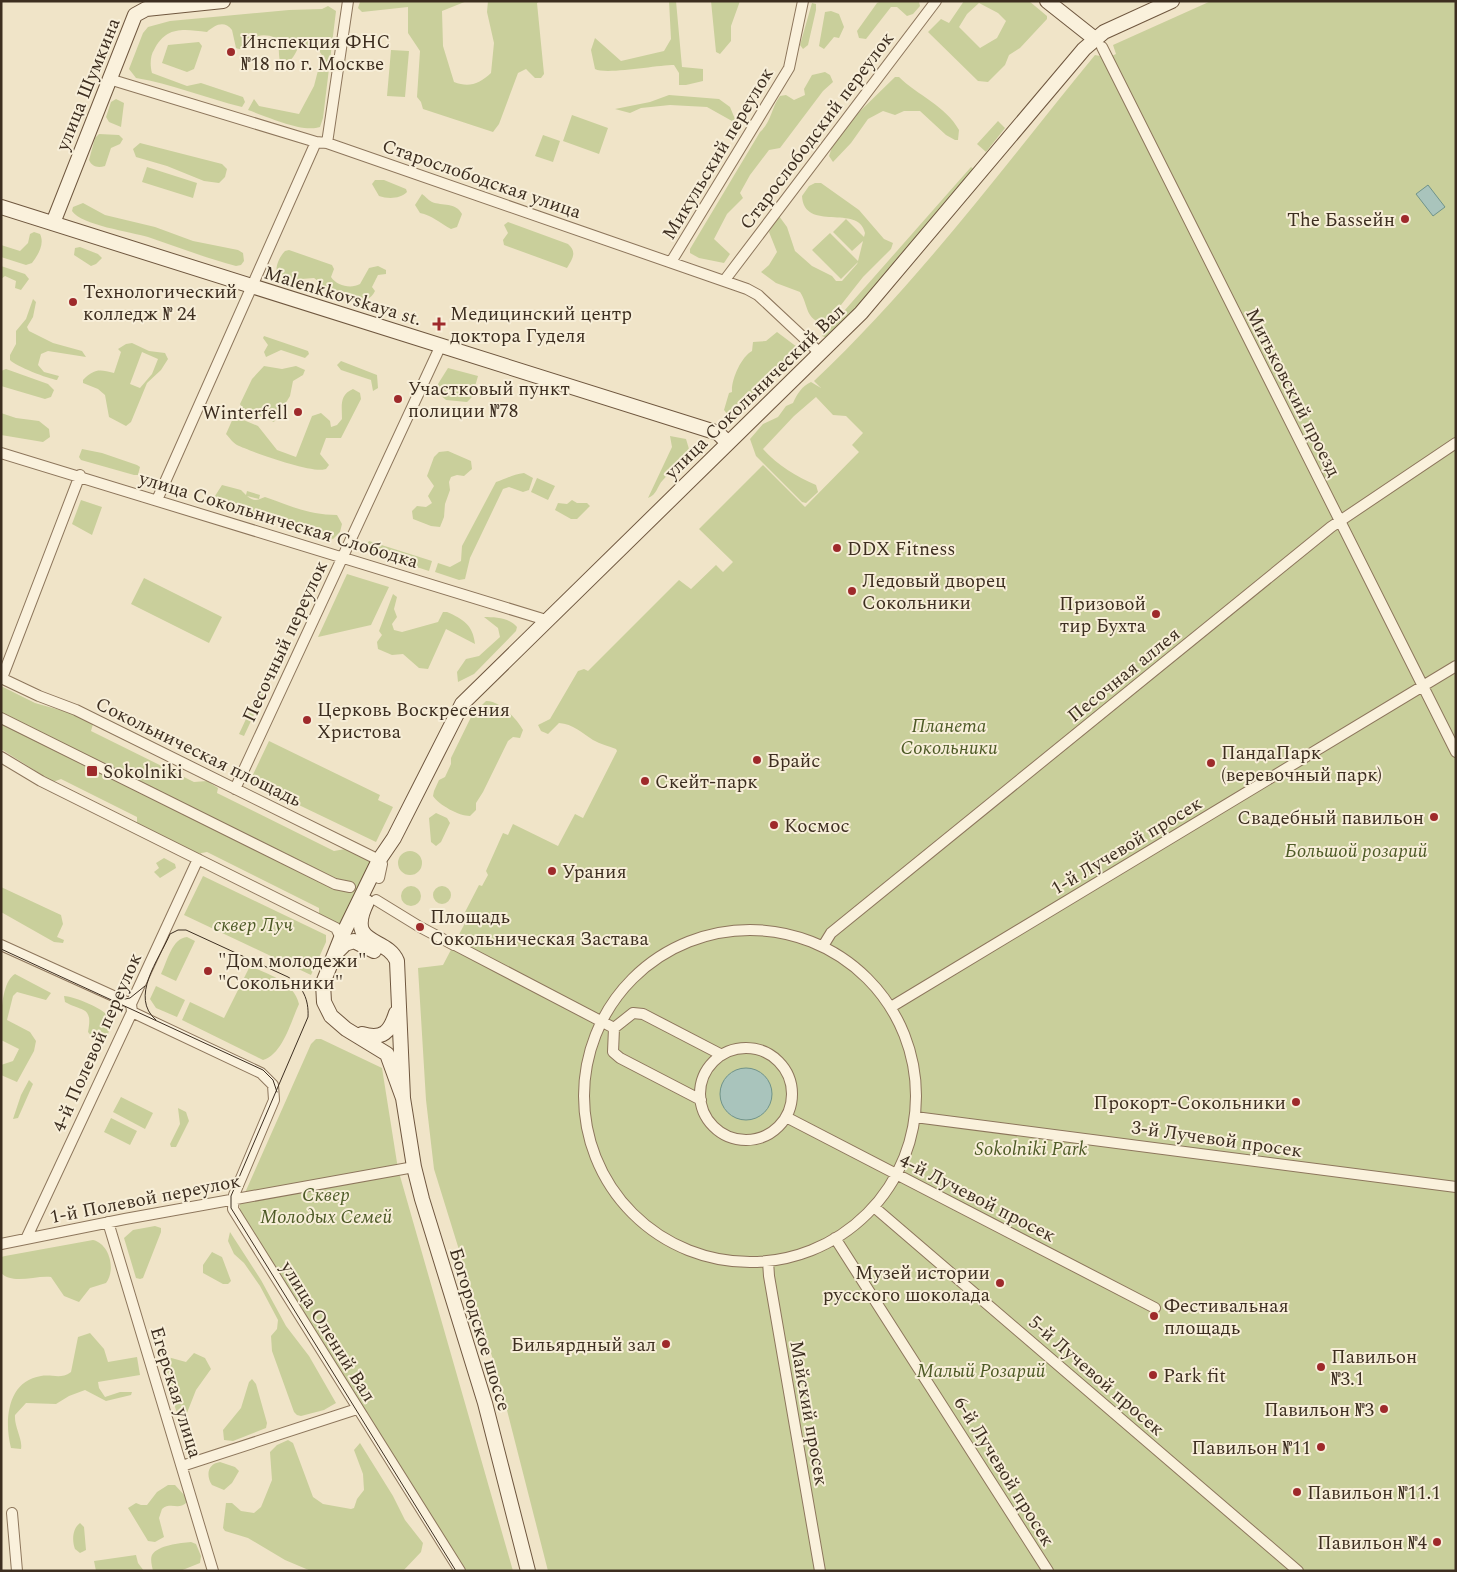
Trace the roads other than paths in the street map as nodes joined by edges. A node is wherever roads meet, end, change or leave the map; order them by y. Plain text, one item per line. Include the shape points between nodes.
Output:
1 (223, 1) edge
2 (348, 1) edge
3 (803, 1) edge
4 (936, 1) edge
5 (1048, 1) edge
6 (1172, 1) edge
7 (1098, 43) junction
8 (109, 80) junction
9 (322, 142) junction
10 (1, 207) edge
11 (53, 223) junction
12 (671, 262) junction
13 (724, 281) junction
14 (252, 286) junction
15 (441, 345) junction
16 (821, 354) junction
17 (727, 442) junction
18 (1456, 443) edge
19 (1, 452) edge
20 (80, 475) junction
21 (157, 500) junction
22 (1339, 521) junction
23 (342, 557) junction
24 (546, 620) junction
25 (1456, 666) edge
26 (1, 678) edge
27 (1423, 686) junction
28 (1, 718) edge
29 (1456, 752) edge
30 (1, 758) edge
31 (235, 789) junction
32 (394, 838) junction
33 (198, 859) junction
34 (379, 860) junction
35 (380, 878) junction
36 (350, 887) dead end
37 (373, 899) junction
38 (340, 938) junction
39 (1, 945) edge
40 (823, 946) junction
41 (336, 953) junction
42 (397, 968) junction
43 (399, 1005) junction
44 (891, 1007) junction
45 (131, 1008) junction
46 (601, 1021) junction
47 (614, 1028) junction
48 (350, 1031) junction
49 (722, 1055) junction
50 (403, 1098) junction
51 (701, 1100) junction
52 (786, 1117) junction
53 (915, 1117) junction
54 (414, 1167) junction
55 (896, 1174) junction
56 (1456, 1187) edge
57 (233, 1200) junction
58 (874, 1207) junction
59 (108, 1222) junction
60 (835, 1238) junction
61 (26, 1239) junction
62 (1, 1244) edge
63 (768, 1261) junction
64 (1154, 1308) dead end
65 (358, 1409) junction
66 (182, 1466) junction
67 (12, 1514) dead end
68 (17, 1571) edge
69 (213, 1571) edge
70 (460, 1571) edge
71 (528, 1571) edge
72 (820, 1571) edge
73 (1048, 1571) edge
74 (1298, 1571) edge

1 - 8 main road, улица Шумкина via 141,11 132,20
2 - 9 street
3 - 12 street, Микульский переулок via 789,68
4 - 13 street, Старослободский переулок
5 - 7 main road
6 - 7 main road, улица Сокольнический Вал via 1104,32
7 - 16 main road, улица Сокольнический Вал via 1039,102 892,278
7 - 22 street, Митьковский проезд
8 - 9 street, Старослободская улица
8 - 11 main road, улица Шумкина
9 - 12 street, Старослободская улица
9 - 14 street
10 - 11 main road, Malenkkovskaya st.
11 - 14 main road, Malenkkovskaya st.
12 - 13 street, Старослободская улица
13 - 16 street, Старослободская улица via 753,292
14 - 15 main road, Malenkkovskaya st.
14 - 21 street
15 - 17 main road, Malenkkovskaya st. via 718,432
15 - 23 street, Песочный переулок
16 - 17 main road, улица Сокольнический Вал
17 - 24 main road, улица Сокольнический Вал
18 - 22 street, Песочная аллея
19 - 20 street, улица Сокольническая Слободка
20 - 21 street, улица Сокольническая Слободка
20 - 26 street
21 - 23 street, улица Сокольническая Слободка
22 - 27 street, Митьковский проезд
22 - 40 street, Песочная аллея via 831,934
23 - 24 street, улица Сокольническая Слободка
23 - 31 street, Песочный переулок
24 - 32 main road, улица Сокольнический Вал via 462,704
25 - 27 street, 1-й Лучевой просек
26 - 31 street, Сокольническая площадь via 76,710
27 - 29 street, Митьковский проезд
27 - 44 street, 1-й Лучевой просек
28 - 36 street via 335,884
30 - 33 street
31 - 34 street, Сокольническая площадь
32 - 34 main road, улица Сокольнический Вал
32 - 35 main road, улица Сокольнический Вал
33 - 38 street via 331,925 339,931
33 - 45 street, 4-й Полевой переулок
34 - 35 street via 382,864
34 - 38 main road, улица Сокольнический Вал
35 - 37 main road, улица Сокольнический Вал
37 - 42 main road, Богородское шоссе via 362,916 363,930 371,940 394,954
37 - 46 street via 420,927
38 - 41 main road, улица Сокольнический Вал
39 - 45 street
40 - 44 street via 861,972
40 - 46 street via 795,936 759,930 737,930 697,938 640,970 624,986
41 - 42 main road via 345,944 356,942 389,959
41 - 48 main road, улица Сокольнический Вал via 323,983 322,994 331,1016
42 - 43 main road, Богородское шоссе
43 - 48 main road via 390,1029 383,1036
43 - 50 main road, Богородское шоссе
44 - 53 street via 901,1025 913,1064
45 - 57 street via 261,1072 273,1085 274,1100
45 - 61 street, 4-й Полевой переулок
46 - 47 street
46 - 63 street via 587,1061 584,1106 592,1151 618,1198 652,1231 695,1253 719,1260
47 - 49 street via 633,1012 643,1014
47 - 51 street via 613,1052 620,1058
48 - 50 main road, Богородское шоссе via 387,1054
49 - 51 street via 704,1075
49 - 52 street via 753,1048 777,1060 788,1074 792,1090
50 - 54 main road, Богородское шоссе
51 - 52 street via 703,1111 712,1124 734,1138 760,1138 773,1131
52 - 55 street, 4-й Лучевой просек
53 - 55 street via 908,1146
53 - 56 street, 3-й Лучевой просек
54 - 57 street, 1-й Полевой переулок
54 - 71 main road, Богородское шоссе via 486,1403
55 - 58 street
55 - 64 street, 4-й Лучевой просек
57 - 59 street, 1-й Полевой переулок
57 - 65 street, улица Олений Вал via 235,1214
58 - 60 street
58 - 74 street, 5-й Лучевой просек
59 - 61 street, 1-й Полевой переулок
59 - 66 street, Егерская улица
60 - 63 street via 803,1253
60 - 73 street, 6-й Лучевой просек
61 - 62 street, 1-й Полевой переулок
63 - 72 street, Майский просек
65 - 66 street
65 - 70 street, улица Олений Вал
66 - 69 street, Егерская улица
67 - 68 street

